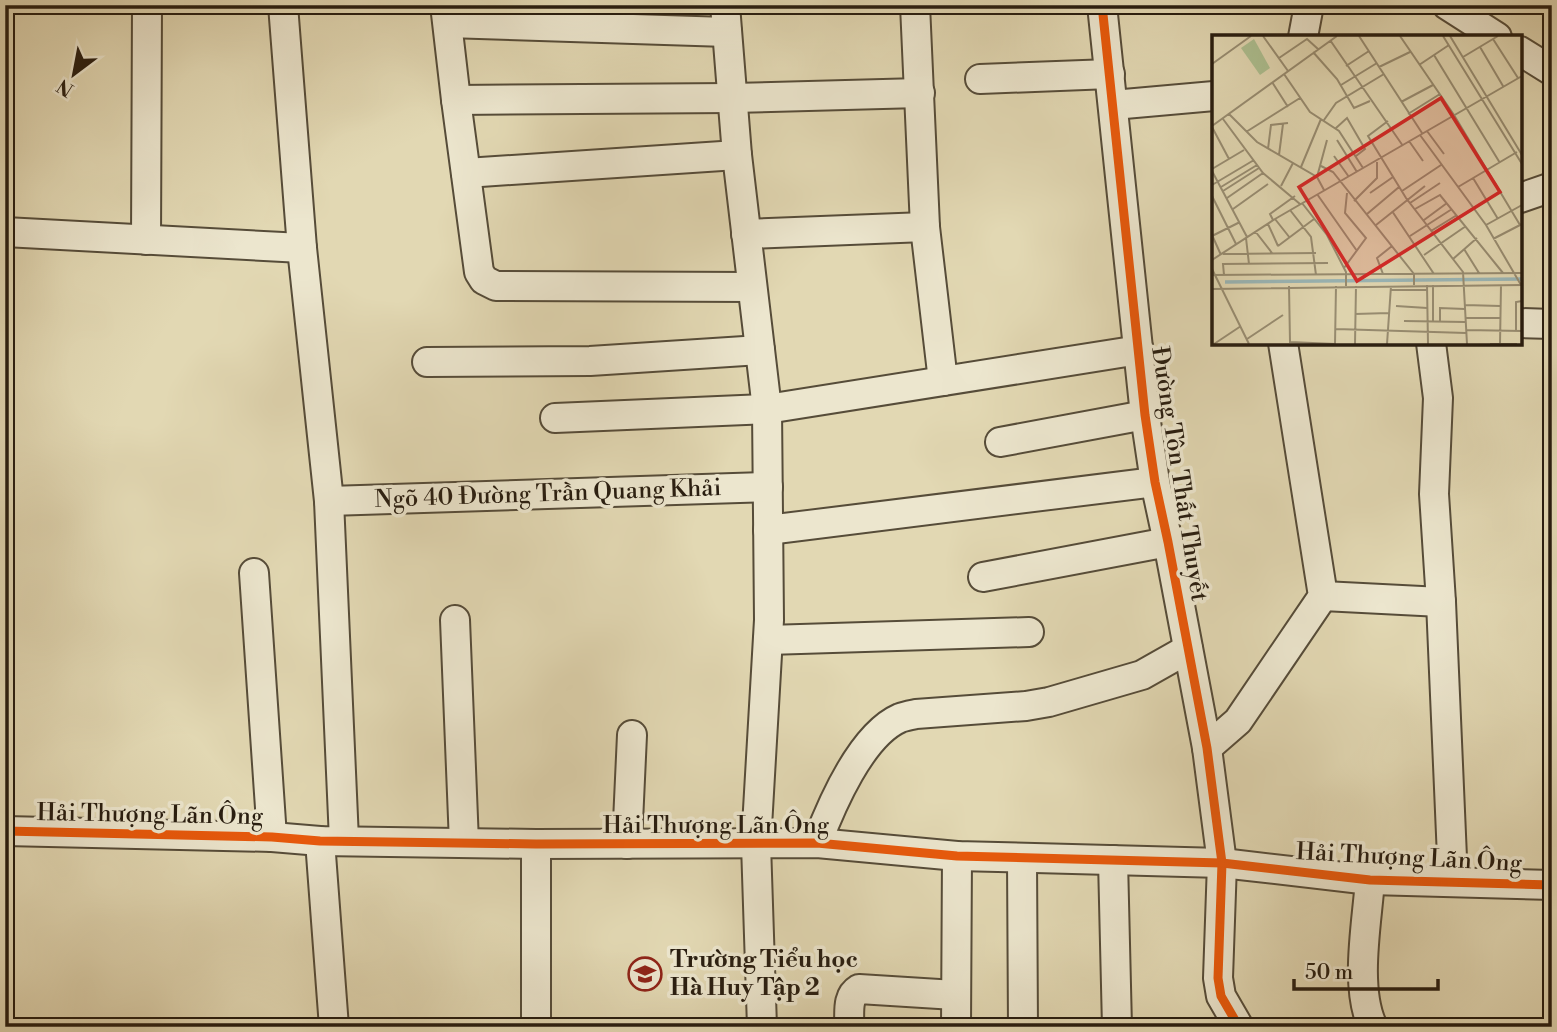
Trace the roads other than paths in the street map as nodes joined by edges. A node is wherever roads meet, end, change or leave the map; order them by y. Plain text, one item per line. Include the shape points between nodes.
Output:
1 (147, 5) edge
2 (283, 5) edge
3 (915, 5) edge
4 (1102, 5) edge
5 (1310, 5) edge
6 (1447, 5) edge
7 (447, 14) edge
8 (726, 19) edge
9 (1303, 35) edge
10 (1494, 35) edge
11 (1522, 52) edge
12 (1552, 71) edge
13 (1110, 74) junction
14 (980, 79) dead end
15 (920, 93) junction
16 (1212, 96) edge
17 (732, 98) junction
18 (456, 100) junction
19 (1113, 105) junction
20 (737, 155) junction
21 (466, 173) junction
22 (1552, 187) edge
23 (1522, 197) edge
24 (925, 227) junction
25 (5, 232) edge
26 (747, 234) junction
27 (146, 240) junction
28 (302, 248) junction
29 (752, 286) junction
30 (1522, 323) edge
31 (1552, 324) edge
32 (1283, 345) edge
33 (1432, 345) edge
34 (760, 350) junction
35 (1139, 350) junction
36 (427, 362) dead end
37 (943, 381) junction
38 (767, 409) junction
39 (1145, 415) junction
40 (555, 418) dead end
41 (1000, 442) dead end
42 (1155, 482) junction
43 (768, 487) junction
44 (329, 501) junction
45 (768, 530) junction
46 (1168, 542) junction
47 (254, 573) dead end
48 (983, 577) dead end
49 (1323, 596) junction
50 (1441, 602) junction
51 (455, 620) dead end
52 (1029, 632) dead end
53 (768, 640) junction
54 (1188, 649) junction
55 (632, 735) dead end
56 (1207, 748) junction
57 (5, 831) edge
58 (272, 837) junction
59 (332, 841) junction
60 (464, 843) junction
61 (817, 843) junction
62 (536, 844) junction
63 (627, 844) junction
64 (756, 844) junction
65 (957, 856) junction
66 (1021, 859) junction
67 (1113, 860) junction
68 (1222, 863) junction
69 (1370, 880) junction
70 (1453, 881) junction
71 (1552, 885) edge
72 (956, 995) junction
73 (1365, 1024) edge
74 (334, 1027) edge
75 (536, 1027) edge
76 (762, 1027) edge
77 (849, 1027) edge
78 (956, 1027) edge
79 (1023, 1027) edge
80 (1117, 1027) edge
81 (1239, 1027) edge

1 - 27 street
2 - 28 street
3 - 15 street
4 - 13 street, Đường Tôn Thất Thuyết
5 - 9 street
6 - 10 street
7 - 8 street
7 - 18 street
8 - 17 street
11 - 12 street
13 - 14 street
13 - 19 street, Đường Tôn Thất Thuyết
15 - 17 street
15 - 24 street
16 - 19 street
17 - 18 street
17 - 20 street
18 - 21 street
19 - 35 street, Đường Tôn Thất Thuyết
20 - 21 street
20 - 26 street
21 - 29 street via 479,272 496,286
22 - 23 street
24 - 26 street
24 - 37 street
25 - 27 street
26 - 29 street
27 - 28 street
28 - 44 street
29 - 34 street
30 - 31 street
32 - 49 street
33 - 50 street via 1438,398 1434,494
34 - 36 street via 590,361
34 - 38 street
35 - 37 street
35 - 39 street, Đường Tôn Thất Thuyết
37 - 38 street
38 - 40 street
38 - 43 street
39 - 41 street
39 - 42 street, Đường Tôn Thất Thuyết
42 - 45 street
42 - 46 street, Đường Tôn Thất Thuyết
43 - 44 street, Ngõ 40 Đường Trần Quang Khải
43 - 45 street
44 - 59 street
45 - 53 street
46 - 48 street
46 - 54 street, Đường Tôn Thất Thuyết
47 - 58 street
49 - 50 street
49 - 56 street via 1238,721
50 - 70 street
51 - 60 street
52 - 53 street
53 - 64 street
54 - 56 street, Đường Tôn Thất Thuyết
54 - 61 street via 1142,675 1049,702 898,719 878,735 851,769
55 - 63 street
56 - 68 street, Đường Tôn Thất Thuyết
57 - 58 street, Hải Thượng Lãn Ông
58 - 59 street, Hải Thượng Lãn Ông
59 - 60 street, Hải Thượng Lãn Ông
59 - 74 street
60 - 62 street, Hải Thượng Lãn Ông
61 - 64 street, Hải Thượng Lãn Ông
61 - 65 street, Hải Thượng Lãn Ông
62 - 63 street, Hải Thượng Lãn Ông
62 - 75 street
63 - 64 street, Hải Thượng Lãn Ông
64 - 76 street
65 - 66 street, Hải Thượng Lãn Ông
65 - 72 street
66 - 67 street, Hải Thượng Lãn Ông
66 - 79 street
67 - 68 street, Hải Thượng Lãn Ông
67 - 80 street
68 - 69 street, Hải Thượng Lãn Ông
68 - 81 street, Đường Tôn Thất Thuyết via 1218,978
69 - 70 street, Hải Thượng Lãn Ông
69 - 73 street via 1362,980
70 - 71 street, Hải Thượng Lãn Ông
72 - 77 street via 859,989 850,998
72 - 78 street

